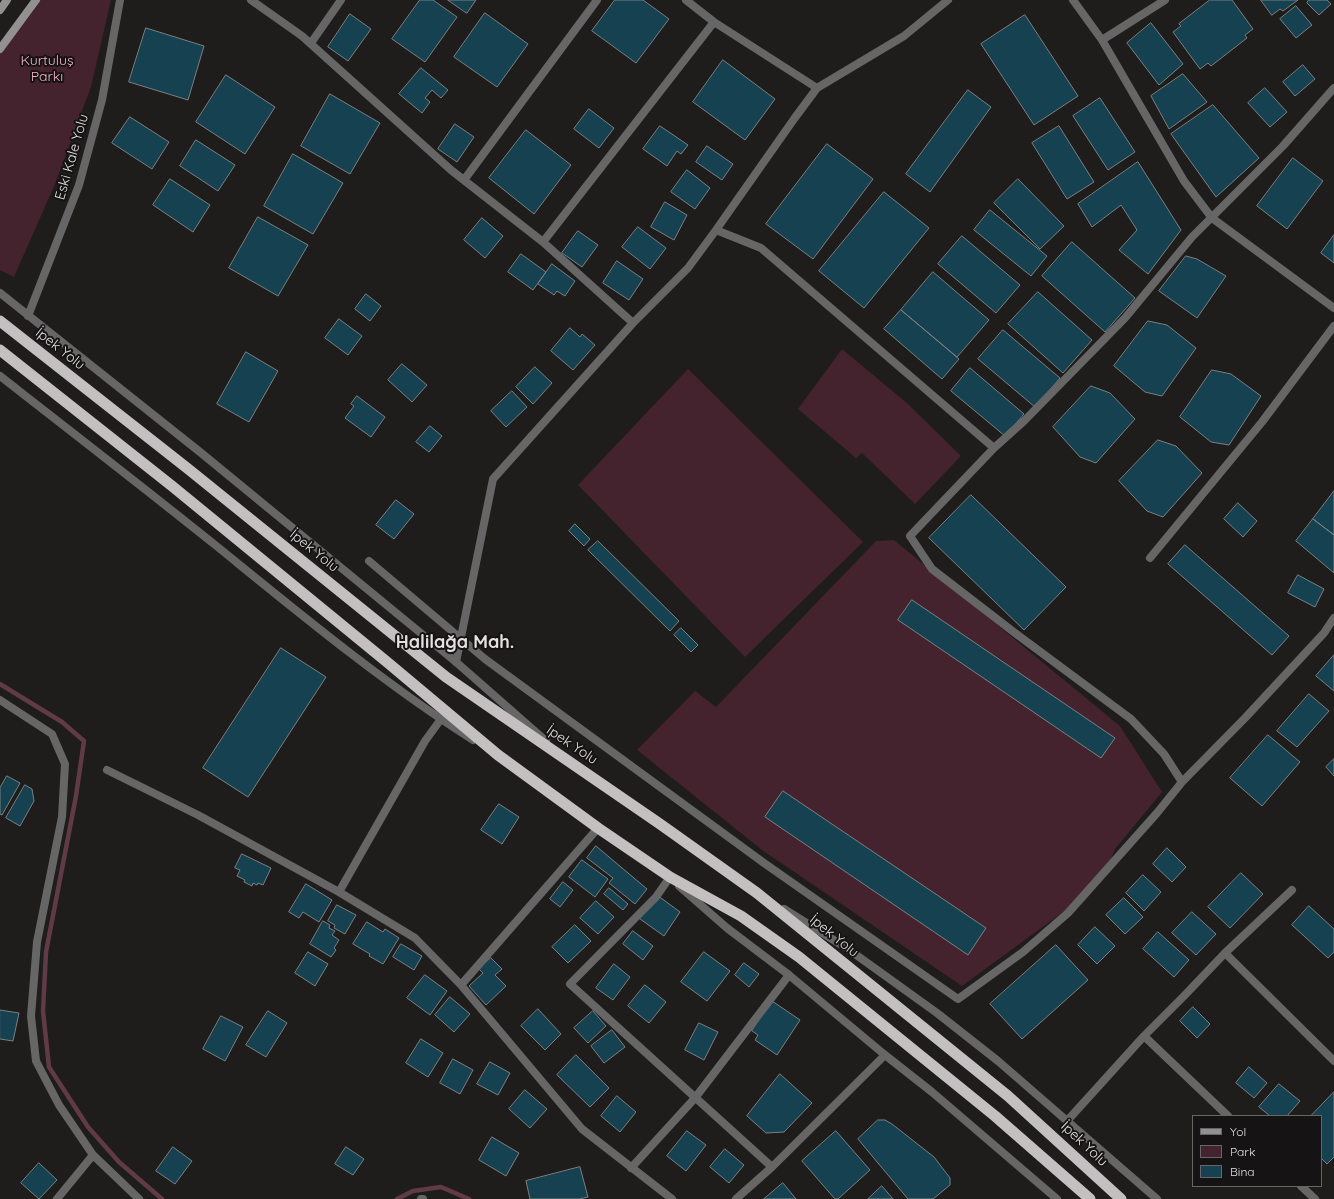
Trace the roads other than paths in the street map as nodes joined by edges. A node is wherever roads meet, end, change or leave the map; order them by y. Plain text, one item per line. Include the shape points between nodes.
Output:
1 (8, 0) edge
2 (36, 0) edge
3 (120, 0) edge
4 (251, 0) edge
5 (342, 0) edge
6 (597, 0) edge
7 (686, 0) edge
8 (948, 0) edge
9 (1073, 0) edge
10 (1165, 0) edge
11 (0, 10) edge
12 (714, 22) junction
13 (1102, 40) junction
14 (311, 44) junction
15 (0, 49) edge
16 (817, 88) junction
17 (1334, 88) edge
18 (464, 180) junction
19 (1212, 218) junction
20 (716, 230) junction
21 (543, 242) junction
22 (0, 293) edge
23 (1334, 308) edge
24 (28, 316) junction
25 (0, 321) edge
26 (633, 323) junction
27 (1334, 326) edge
28 (0, 350) edge
29 (0, 376) edge
30 (994, 448) junction
31 (1150, 558) dead end
32 (369, 561) dead end
33 (1334, 618) edge
34 (461, 639) junction
35 (456, 662) junction
36 (0, 700) edge
37 (441, 719) junction
38 (498, 755) junction
39 (571, 762) junction
40 (107, 770) dead end
41 (1182, 782) junction
42 (598, 828) junction
43 (670, 877) junction
44 (1292, 890) dead end
45 (339, 892) junction
46 (757, 893) junction
47 (1225, 953) junction
48 (788, 975) junction
49 (461, 985) junction
50 (1144, 1036) junction
51 (885, 1055) junction
52 (1334, 1061) edge
53 (695, 1098) junction
54 (1227, 1115) edge
55 (1067, 1121) junction
56 (93, 1155) junction
57 (772, 1167) junction
58 (631, 1168) junction
59 (1302, 1187) edge
60 (57, 1199) edge
61 (139, 1199) edge
62 (672, 1199) edge
63 (736, 1199) edge
64 (1058, 1199) edge
65 (1090, 1199) edge
66 (1121, 1199) edge
67 (1157, 1199) edge
68 (1315, 1199) edge

1 - 11 main road
2 - 15 main road
3 - 24 street, Eski Kale Yolu via 102,100 79,185
4 - 14 street
5 - 14 street
6 - 18 street
7 - 12 street
8 - 16 street via 904,36
9 - 13 street
10 - 13 street
12 - 16 street
12 - 21 street
13 - 19 street via 1184,181
14 - 18 street
16 - 20 street
17 - 19 street via 1283,146
18 - 21 street
19 - 23 street
19 - 30 street via 1192,237 1125,318
20 - 26 street via 688,268
20 - 30 street via 761,248
21 - 26 street
22 - 24 street
24 - 35 street via 200,452
25 - 39 highway, İpek Yolu via 446,677
26 - 34 street via 493,480
27 - 31 street via 1262,422
28 - 38 highway via 185,496
29 - 37 street via 325,633
30 - 41 street via 910,536 932,569 1131,719 1164,754
32 - 34 street
33 - 41 street via 1324,633
34 - 35 street
34 - 41 street via 764,863 958,999 1023,952 1068,913
35 - 39 street
36 - 56 street via 52,734 65,764 62,817 37,942 31,1016 36,1061 59,1105
37 - 38 street
37 - 45 street via 425,741
38 - 42 highway
39 - 46 highway, İpek Yolu
40 - 45 street via 198,815
42 - 43 highway
42 - 49 street
43 - 48 street via 727,928
43 - 53 street via 656,897 570,984
43 - 65 highway via 741,916 799,957 995,1116
44 - 47 street
45 - 49 street via 415,938
46 - 55 street via 848,949 936,1013 998,1061
46 - 66 highway, İpek Yolu via 1008,1096
47 - 50 street
47 - 52 street
48 - 51 street
48 - 53 street
49 - 58 street via 582,1129
50 - 54 street
50 - 55 street
51 - 57 street
51 - 64 street
53 - 57 street
53 - 58 street
55 - 67 street
56 - 60 street
56 - 61 street
57 - 63 street
58 - 62 street
59 - 68 street

